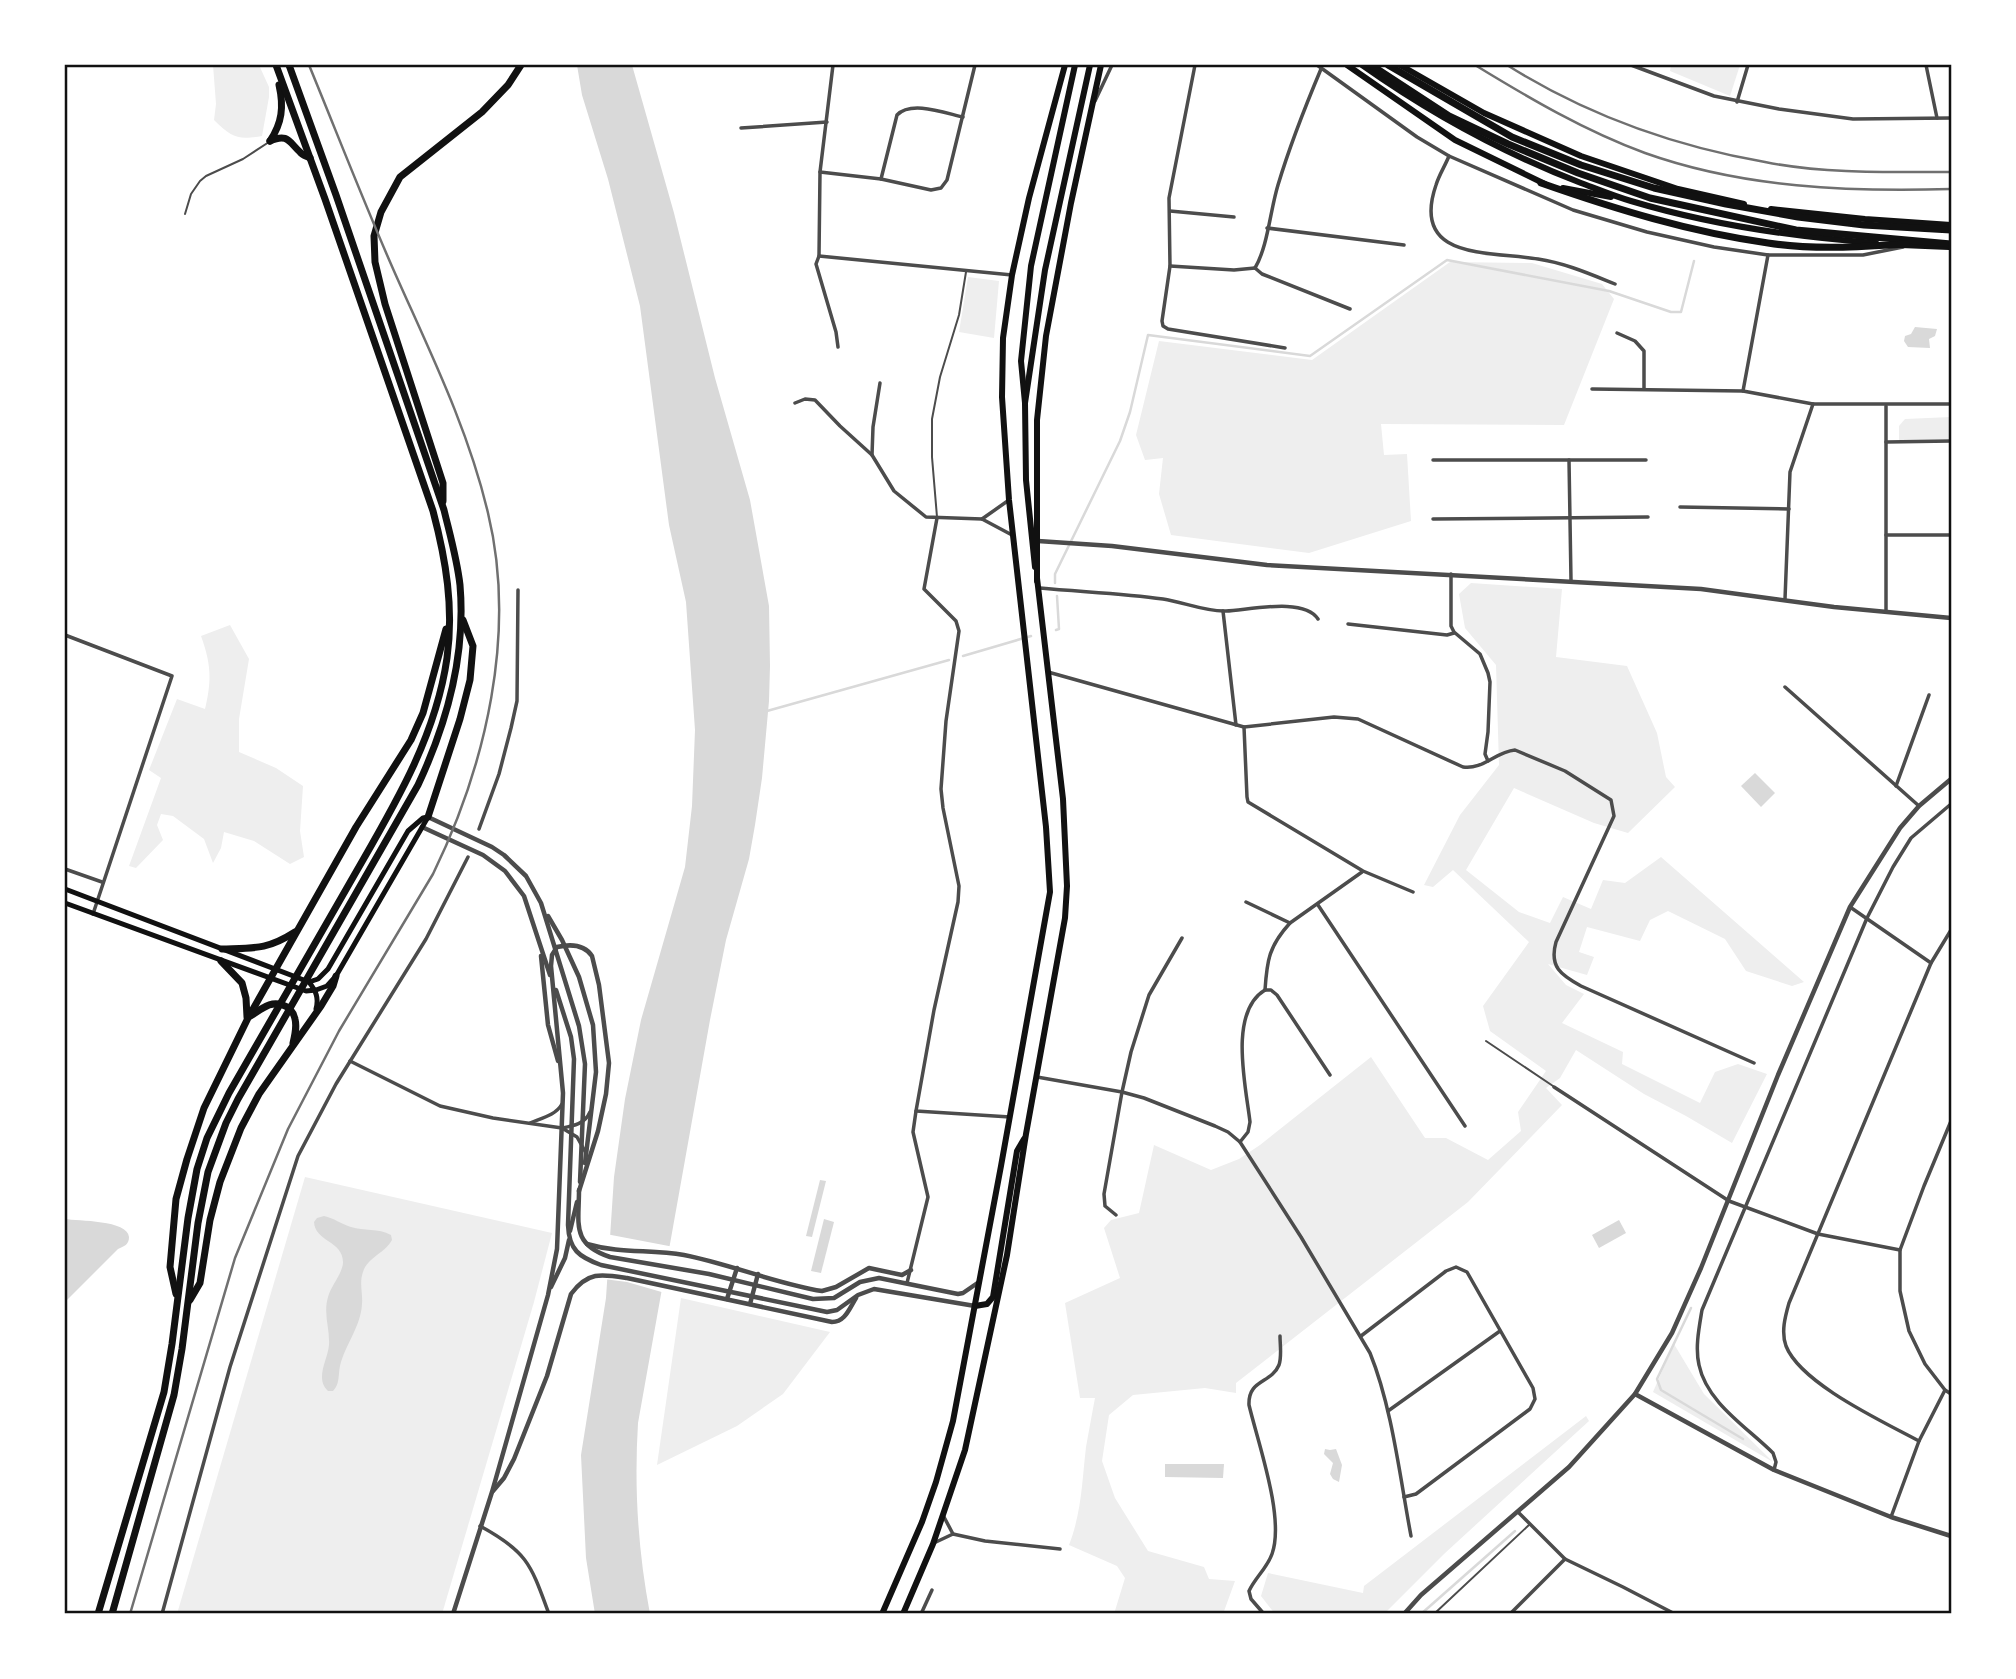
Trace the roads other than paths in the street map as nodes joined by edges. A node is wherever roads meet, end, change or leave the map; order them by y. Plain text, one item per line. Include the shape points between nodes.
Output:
1 (275, 65) edge
2 (289, 65) edge
3 (521, 65) edge
4 (833, 65) edge
5 (975, 65) edge
6 (1065, 65) edge
7 (1075, 65) edge
8 (1090, 65) edge
9 (1101, 65) edge
10 (1112, 65) edge
11 (1195, 65) edge
12 (1317, 65) edge
13 (1347, 65) edge
14 (1362, 65) edge
15 (1371, 65) edge
16 (1388, 65) edge
17 (1400, 65) edge
18 (1631, 65) edge
19 (1748, 65) edge
20 (1926, 65) edge
21 (1321, 69) junction
22 (1737, 102) junction
23 (1093, 105) junction
24 (964, 117) junction
25 (1937, 118) junction
26 (1951, 118) edge
27 (827, 122) junction
28 (741, 128) dead end
29 (270, 141) junction
30 (1450, 156) junction
31 (311, 158) junction
32 (820, 172) junction
33 (881, 179) junction
34 (1541, 183) junction
35 (1629, 201) junction
36 (1170, 211) junction
37 (186, 214) dead end
38 (1234, 218) dead end
39 (1951, 227) edge
40 (1267, 228) junction
41 (1931, 242) junction
42 (1404, 245) dead end
43 (1951, 245) edge
44 (1908, 246) junction
45 (1768, 255) junction
46 (819, 256) junction
47 (1170, 266) junction
48 (1255, 268) junction
49 (966, 271) junction
50 (1012, 275) junction
51 (1615, 284) dead end
52 (1350, 309) dead end
53 (1617, 333) dead end
54 (838, 347) dead end
55 (1285, 348) dead end
56 (880, 383) dead end
57 (1592, 389) dead end
58 (1644, 389) junction
59 (1743, 391) junction
60 (795, 403) dead end
61 (1025, 403) junction
62 (1813, 404) junction
63 (1951, 404) edge
64 (1885, 405) junction
65 (1951, 441) edge
66 (1885, 442) junction
67 (872, 455) junction
68 (1433, 460) dead end
69 (1569, 460) junction
70 (1646, 460) dead end
71 (1009, 500) junction
72 (1680, 508) dead end
73 (1789, 509) junction
74 (444, 510) junction
75 (1570, 517) junction
76 (1648, 517) dead end
77 (937, 518) junction
78 (982, 519) junction
79 (1433, 519) dead end
80 (1012, 535) junction
81 (1886, 535) junction
82 (1951, 535) edge
83 (1038, 541) junction
84 (1451, 574) junction
85 (1571, 580) junction
86 (1038, 584) junction
87 (518, 590) dead end
88 (1785, 599) junction
89 (1223, 611) junction
90 (1886, 612) junction
91 (450, 614) junction
92 (461, 616) junction
93 (1951, 618) edge
94 (1318, 619) dead end
95 (1348, 624) dead end
96 (1454, 632) junction
97 (65, 635) edge
98 (1048, 672) junction
99 (1785, 687) dead end
100 (1929, 695) dead end
101 (1236, 725) junction
102 (1244, 727) junction
103 (1488, 761) junction
104 (1951, 779) edge
105 (1896, 786) junction
106 (1951, 804) edge
107 (1919, 806) junction
108 (428, 817) junction
109 (422, 827) junction
110 (479, 830) dead end
111 (468, 857) dead end
112 (65, 869) edge
113 (1363, 871) junction
114 (103, 883) junction
115 (65, 889) edge
116 (1413, 892) dead end
117 (97, 902) junction
118 (1246, 902) dead end
119 (65, 903) edge
120 (1318, 905) junction
121 (1850, 906) junction
122 (544, 910) junction
123 (93, 914) junction
124 (1867, 918) junction
125 (1290, 923) junction
126 (1951, 930) edge
127 (297, 931) junction
128 (1182, 938) dead end
129 (540, 947) junction
130 (222, 949) junction
131 (221, 961) junction
132 (1931, 963) junction
133 (275, 969) junction
134 (337, 975) junction
135 (270, 979) junction
136 (309, 982) junction
137 (1265, 989) junction
138 (316, 990) junction
139 (315, 1012) junction
140 (247, 1018) junction
141 (1486, 1041) dead end
142 (293, 1046) junction
143 (350, 1061) junction
144 (1754, 1063) dead end
145 (1330, 1075) dead end
146 (562, 1076) junction
147 (1037, 1077) junction
148 (1554, 1087) joint
149 (1122, 1091) junction
150 (563, 1102) junction
151 (592, 1103) junction
152 (916, 1111) junction
153 (1010, 1117) junction
154 (1951, 1121) edge
155 (528, 1123) junction
156 (1465, 1126) dead end
157 (562, 1128) junction
158 (1026, 1135) junction
159 (1240, 1142) junction
160 (586, 1158) junction
161 (579, 1191) junction
162 (1729, 1200) junction
163 (1746, 1208) junction
164 (1116, 1216) dead end
165 (1818, 1234) junction
166 (584, 1243) junction
167 (1900, 1250) junction
168 (615, 1268) junction
169 (737, 1268) junction
170 (911, 1270) junction
171 (758, 1274) junction
172 (628, 1278) junction
173 (980, 1282) junction
174 (907, 1283) junction
175 (548, 1294) junction
176 (858, 1294) junction
177 (727, 1299) junction
178 (178, 1301) junction
179 (188, 1303) junction
180 (750, 1304) junction
181 (975, 1306) junction
182 (1500, 1331) junction
183 (1361, 1335) junction
184 (1280, 1336) dead end
185 (1945, 1390) junction
186 (1635, 1394) junction
187 (1951, 1394) edge
188 (1387, 1412) junction
189 (1919, 1441) junction
190 (1774, 1470) junction
191 (492, 1492) junction
192 (1404, 1497) junction
193 (1518, 1512) junction
194 (943, 1514) junction
195 (1891, 1517) junction
196 (1530, 1524) junction
197 (480, 1526) junction
198 (953, 1534) junction
199 (1411, 1536) dead end
200 (1951, 1536) edge
201 (933, 1544) junction
202 (1060, 1549) dead end
203 (1564, 1559) junction
204 (932, 1590) dead end
205 (98, 1614) edge
206 (112, 1614) edge
207 (162, 1614) edge
208 (453, 1614) edge
209 (549, 1614) edge
210 (882, 1614) edge
211 (903, 1614) edge
212 (921, 1614) edge
213 (1264, 1614) edge
214 (1404, 1614) edge
215 (1434, 1614) edge
216 (1510, 1614) edge
217 (1675, 1614) edge

1 - 29 highway via 283,110
1 - 31 highway
2 - 74 highway
3 - 74 highway via 482,112 400,177 374,236 375,262 443,483
4 - 27 street
5 - 24 street
6 - 50 main road
7 - 61 main road via 1031,266 1021,361
8 - 61 main road via 1045,270
9 - 23 main road
10 - 23 street
11 - 36 street
12 - 21 street
13 - 34 main road via 1455,140
14 - 35 main road via 1468,132 1544,169
15 - 41 highway via 1472,127 1650,198 1796,230
16 - 39 highway via 1512,137 1654,188 1798,217 1864,225
17 - 39 main road via 1484,113 1581,156 1678,189 1760,208
18 - 22 street
19 - 22 street
20 - 25 street
21 - 30 street
21 - 40 street via 1297,125
22 - 25 street via 1840,118
23 - 83 main road via 1046,336 1037,420
24 - 33 street via 903,109 897,115
24 - 33 street via 941,188
25 - 26 street
27 - 28 street
27 - 32 street
29 - 31 highway via 288,139
29 - 37 lane via 200,181
30 - 45 street via 1573,210 1647,232
30 - 51 street via 1435,187 1431,212 1438,236 1467,250 1541,259
31 - 91 highway via 433,511 443,549
32 - 33 street
32 - 46 street
34 - 35 main road
34 - 41 highway via 1663,222 1769,243 1849,248
35 - 44 main road via 1768,232
36 - 38 street
36 - 47 street
40 - 42 street
40 - 48 street
41 - 43 highway
43 - 44 main road
44 - 45 street via 1863,255
45 - 59 street
46 - 49 street
46 - 54 street via 816,264
47 - 48 street
47 - 55 street via 1163,326
48 - 52 street
49 - 50 street
49 - 77 lane via 932,419
50 - 71 main road via 1003,338 1002,397
53 - 58 street via 1644,351
56 - 67 street
57 - 58 street
58 - 59 street
59 - 62 street
60 - 67 street via 815,400
61 - 86 main road via 1026,480
62 - 64 street
62 - 73 street via 1790,472
63 - 64 street
64 - 66 street
65 - 66 street
66 - 81 street
67 - 77 street via 894,491 926,517
68 - 69 street
69 - 70 street
69 - 75 street
71 - 78 street
71 - 80 main road
72 - 73 street
73 - 88 street
74 - 92 highway via 457,564
75 - 76 street
75 - 79 street
75 - 85 street
77 - 78 street
77 - 152 street via 923,589 956,621 959,631 941,789 959,886
78 - 80 street
80 - 153 main road via 1050,892
81 - 82 street
81 - 90 street
83 - 84 street via 1267,565
83 - 86 main road
84 - 85 street
84 - 96 street
85 - 88 street
86 - 89 street
86 - 98 main road
87 - 110 street via 517,701
88 - 90 street
89 - 94 street via 1295,607 1307,609
89 - 101 street
90 - 93 street
91 - 127 highway via 411,740
91 - 178 highway via 443,678 425,742 207,1138 191,1195
92 - 108 highway via 473,646 471,680
92 - 179 highway via 454,686 434,751 238,1099 219,1143 208,1172
95 - 96 street via 1447,635
96 - 103 street via 1480,654 1488,673
97 - 114 street via 172,676
98 - 101 street
98 - 147 main road via 1063,799 1067,886
99 - 105 street
100 - 105 street
101 - 102 street
102 - 103 street via 1334,717 1358,719 1463,767 1472,769
102 - 113 street via 1248,802
103 - 144 street via 1515,750 1565,771 1611,800 1614,816 1553,951 1558,970 1581,986
104 - 107 street
105 - 107 street
106 - 124 street via 1911,838
107 - 121 street
108 - 109 main road
108 - 122 street via 512,861 526,876
108 - 136 main road via 408,831 328,970
109 - 129 street via 483,855 505,871 524,895
109 - 134 main road
111 - 143 street via 426,939
112 - 114 street
113 - 116 street
113 - 120 street
114 - 117 street
115 - 117 main road
117 - 123 street
117 - 130 main road
118 - 125 street
119 - 123 main road
120 - 125 street
120 - 156 street
121 - 124 street
121 - 162 street
122 - 151 street via 579,977 593,1025 596,1072
122 - 161 street via 579,1026 585,1064
123 - 131 main road
124 - 132 street
124 - 163 street
125 - 137 street via 1268,955
126 - 132 street
127 - 130 highway via 264,948
127 - 133 highway
128 - 149 street via 1149,995
129 - 146 street via 548,1025
129 - 168 street via 565,1016 574,1059 569,1237 580,1255
130 - 133 main road
131 - 135 main road
131 - 140 highway via 242,984
132 - 165 street
133 - 135 highway
133 - 136 main road
134 - 138 main road
134 - 139 highway
135 - 138 main road
135 - 140 highway
136 - 138 main road
137 - 145 street via 1277,995
137 - 159 street via 1252,1000 1244,1021 1250,1122
138 - 139 main road
139 - 142 highway
140 - 142 highway via 267,1006 285,1005 296,1021
140 - 178 highway via 204,1108 176,1199 170,1266
141 - 148 lane
142 - 179 highway via 259,1094 232,1150 209,1220 200,1283
143 - 155 street via 440,1106
143 - 207 street via 298,1156 279,1211 230,1367
146 - 150 street
146 - 161 street via 552,955 556,947 576,945 590,952 596,965 608,1063 598,1131
147 - 149 street
147 - 158 main road
148 - 162 street
149 - 159 street via 1215,1126
149 - 164 street via 1104,1194 1105,1206
150 - 155 street via 553,1114
150 - 157 street
151 - 157 street via 585,1120
151 - 160 street
152 - 153 street
152 - 170 street via 913,1132 928,1197
153 - 173 main road
154 - 167 street
155 - 157 street
157 - 160 street via 577,1137
157 - 175 street via 558,1249
158 - 181 main road via 1017,1153 993,1297 987,1304
158 - 194 main road via 998,1302 965,1450
159 - 183 street
160 - 175 street via 565,1258
161 - 166 street via 579,1228
162 - 163 street
162 - 186 street via 1672,1333
163 - 165 street
163 - 190 street via 1702,1310 1699,1363 1714,1397 1773,1453
165 - 167 street
165 - 189 street via 1784,1321 1791,1356 1851,1404
166 - 169 street via 612,1250 667,1252
166 - 174 street via 610,1257 813,1299 834,1298 869,1279
167 - 185 street via 1900,1291 1909,1331 1925,1364
168 - 172 street
168 - 176 street via 827,1312
169 - 171 street
169 - 177 street
170 - 171 street via 902,1275 869,1268 836,1287 821,1290
170 - 174 street
171 - 180 street
172 - 177 street
172 - 191 street via 595,1275 571,1294 547,1376 514,1459
173 - 174 street via 958,1294
173 - 181 main road
175 - 191 street
176 - 180 street via 843,1319 836,1322
176 - 181 street via 874,1289
177 - 180 street
178 - 205 highway via 164,1392
179 - 206 highway via 174,1395
181 - 210 main road via 936,1482
182 - 183 street via 1467,1272 1456,1267
182 - 188 street
182 - 192 street via 1533,1388 1531,1409 1416,1494
183 - 188 street via 1376,1368
184 - 213 street via 1276,1370 1249,1396 1276,1514 1271,1557 1249,1594
185 - 187 street
185 - 189 street
186 - 190 street
186 - 193 street via 1586,1451
188 - 192 street
189 - 195 street
190 - 195 street
191 - 197 street
192 - 199 street
193 - 196 street
193 - 214 street
194 - 198 street
194 - 201 main road
195 - 200 street
196 - 203 street
196 - 215 lane
197 - 208 street
197 - 209 street via 521,1553
198 - 201 street
198 - 202 street
201 - 211 main road
203 - 216 street
203 - 217 street
204 - 212 street

